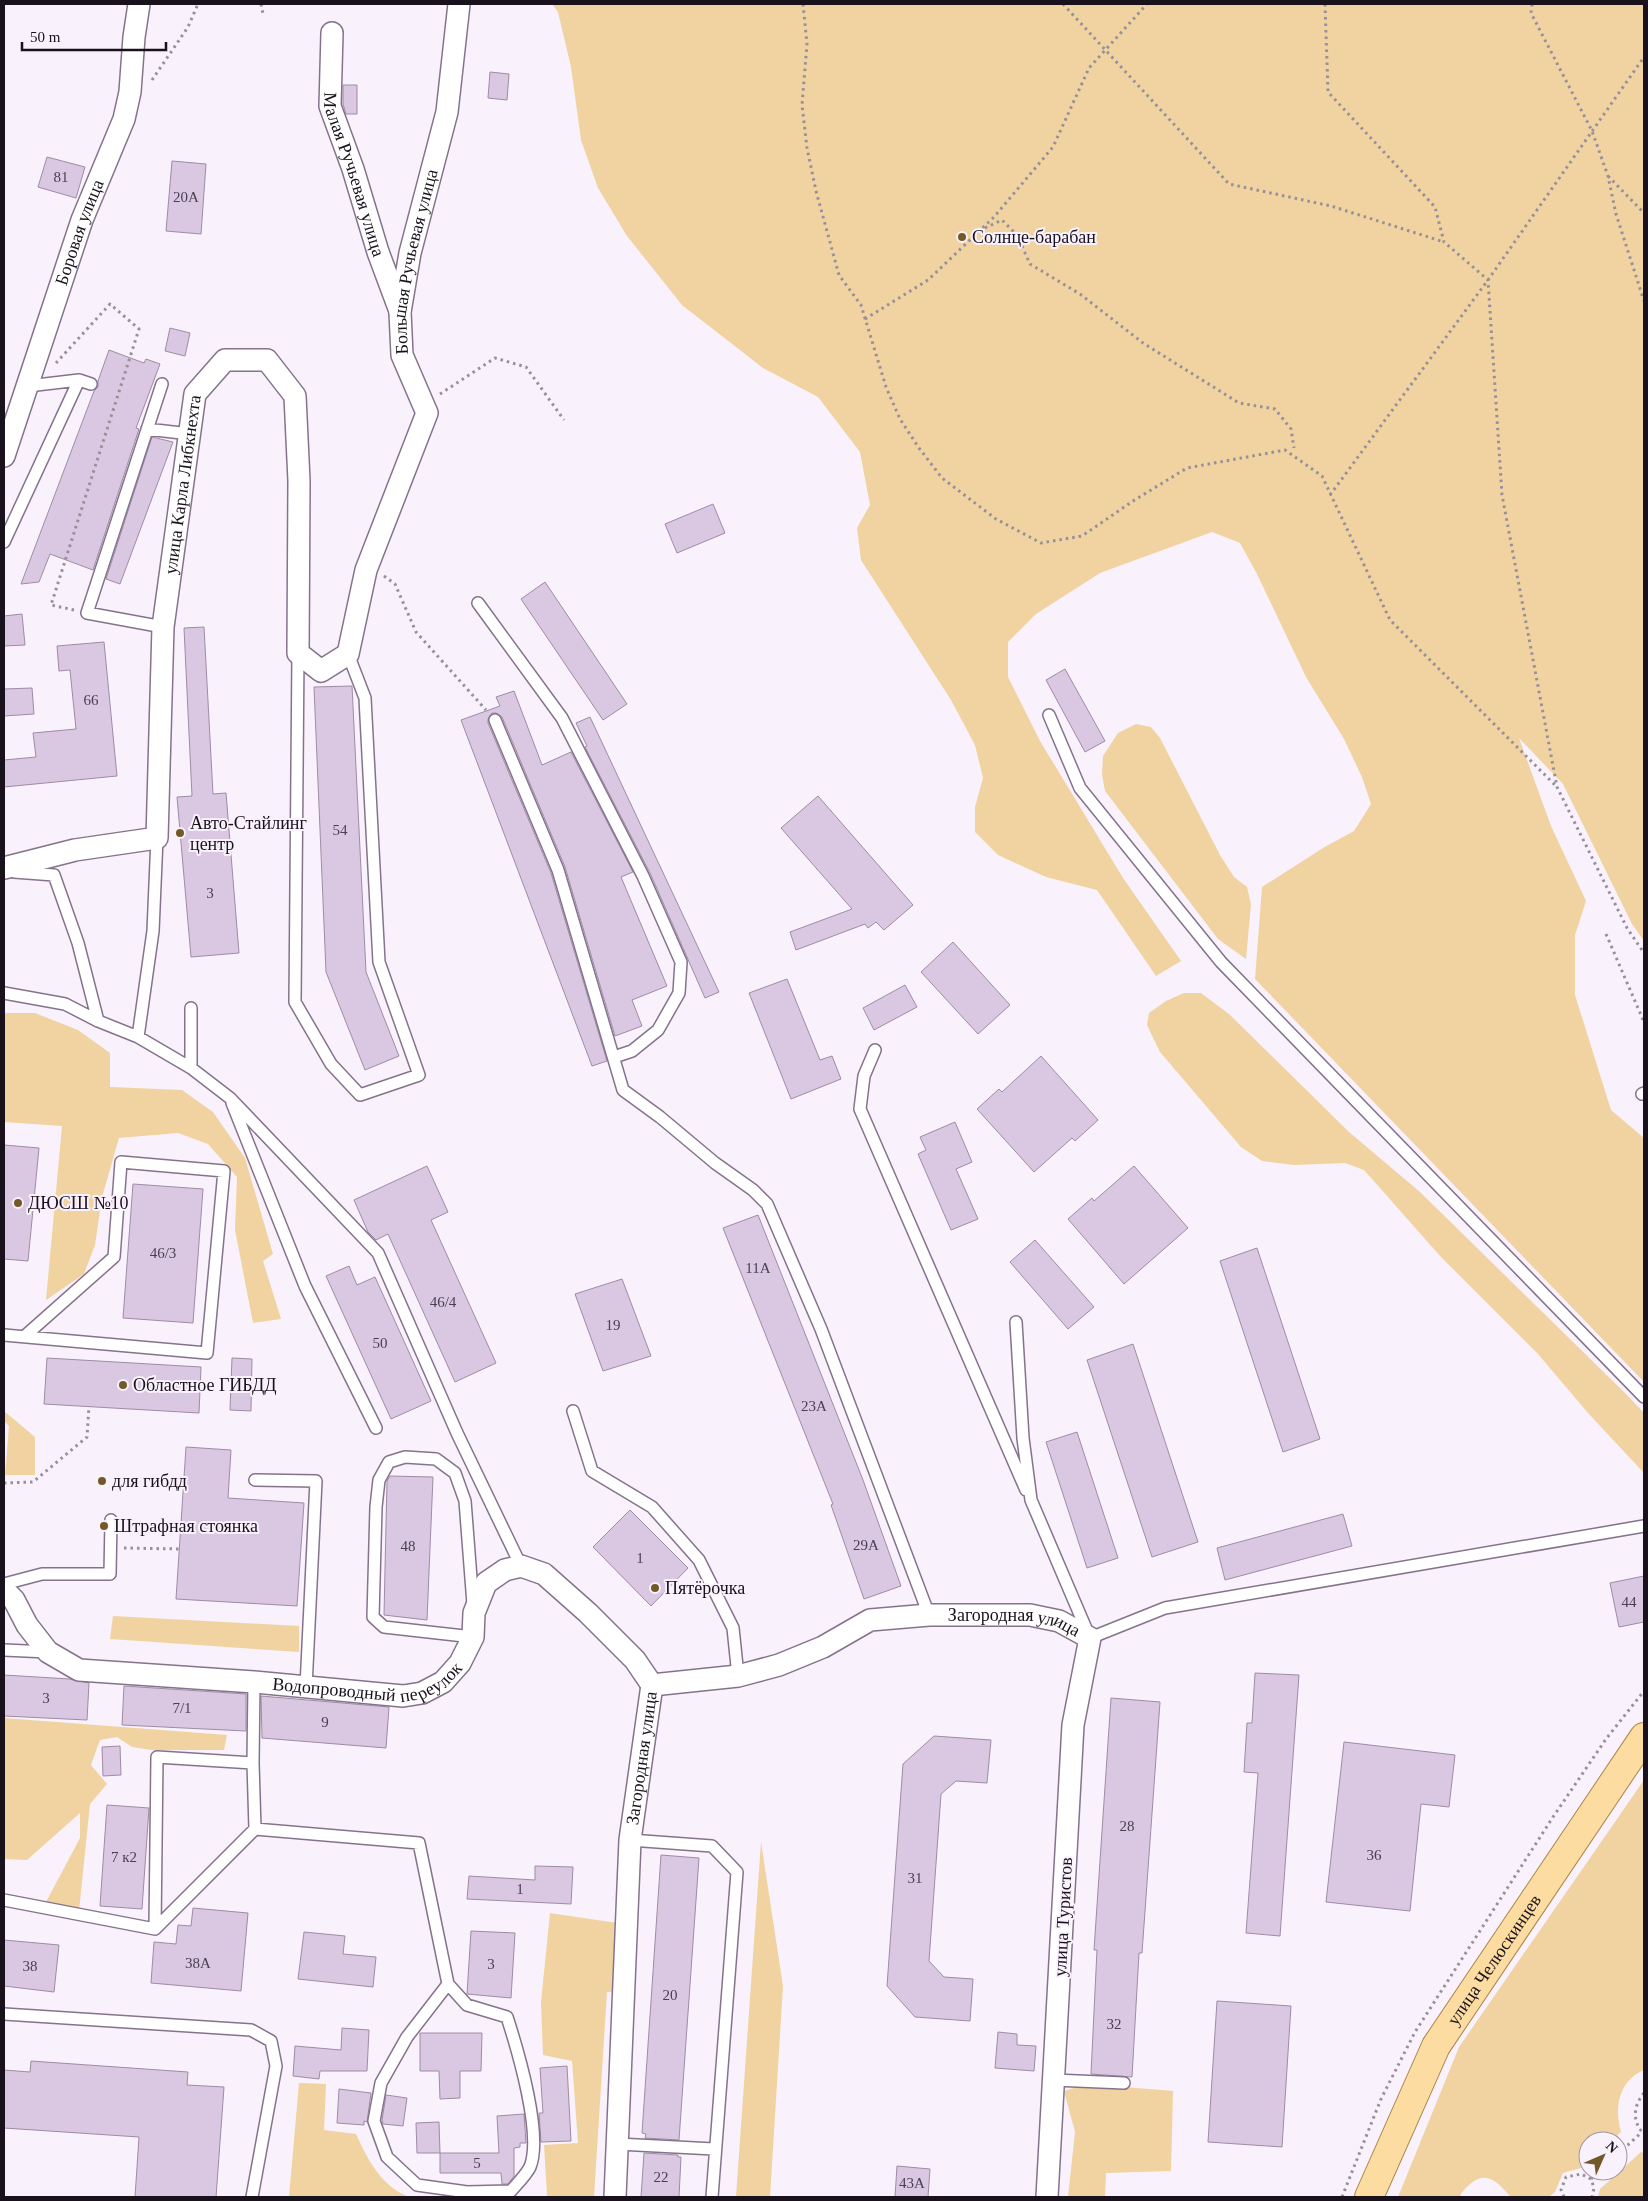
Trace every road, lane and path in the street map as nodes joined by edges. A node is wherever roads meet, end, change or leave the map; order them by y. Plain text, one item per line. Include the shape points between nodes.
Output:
1 (139, 4) edge
2 (198, 4) edge
3 (261, 4) edge
4 (459, 4) edge
5 (803, 4) edge
6 (1063, 4) edge
7 (1147, 4) edge
8 (1325, 4) edge
9 (1533, 4) edge
10 (263, 14) dead end
11 (332, 32) dead end
12 (1106, 50) junction
13 (1644, 57) edge
14 (130, 92) junction
15 (1592, 130) junction
16 (1608, 176) junction
17 (1644, 213) edge
18 (982, 229) junction
19 (1444, 242) junction
20 (1488, 280) junction
21 (1644, 301) edge
22 (400, 312) junction
23 (865, 319) junction
24 (79, 380) junction
25 (91, 384) dead end
26 (162, 384) dead end
27 (28, 386) junction
28 (427, 413) junction
29 (564, 420) dead end
30 (147, 429) junction
31 (190, 434) junction
32 (1294, 448) dead end
33 (4, 456) edge
34 (1330, 495) junction
35 (4, 542) edge
36 (366, 570) junction
37 (478, 602) dead end
38 (87, 613) junction
39 (163, 627) junction
40 (298, 652) junction
41 (348, 654) junction
42 (1049, 715) dead end
43 (495, 720) joint
44 (1557, 787) junction
45 (157, 838) junction
46 (4, 869) edge
47 (1606, 934) dead end
48 (1644, 952) edge
49 (4, 993) edge
50 (191, 1008) dead end
51 (98, 1021) junction
52 (1644, 1022) edge
53 (138, 1037) junction
54 (875, 1050) dead end
55 (614, 1057) junction
56 (191, 1068) junction
57 (230, 1098) junction
58 (1016, 1322) dead end
59 (4, 1335) edge
60 (26, 1335) junction
61 (1644, 1397) edge
62 (89, 1406) dead end
63 (573, 1411) dead end
64 (376, 1428) dead end
65 (255, 1480) dead end
66 (4, 1483) edge
67 (1031, 1500) junction
68 (111, 1520) dead end
69 (1644, 1526) edge
70 (110, 1547) junction
71 (179, 1549) dead end
72 (521, 1566) junction
73 (4, 1584) edge
74 (4, 1590) edge
75 (474, 1613) junction
76 (929, 1615) junction
77 (472, 1637) junction
78 (1090, 1638) junction
79 (4, 1650) edge
80 (48, 1652) junction
81 (738, 1676) junction
82 (254, 1682) junction
83 (652, 1685) junction
84 (306, 1687) junction
85 (1644, 1738) edge
86 (253, 1763) junction
87 (255, 1829) junction
88 (630, 1840) junction
89 (4, 1900) edge
90 (155, 1929) junction
91 (448, 1984) junction
92 (4, 2014) edge
93 (1054, 2080) junction
94 (1124, 2083) dead end
95 (1644, 2093) edge
96 (1643, 2133) edge
97 (618, 2144) junction
98 (1628, 2146) edge
99 (714, 2149) junction
100 (1578, 2175) edge
101 (1592, 2181) edge
102 (252, 2197) edge
103 (614, 2197) edge
104 (712, 2197) edge
105 (1047, 2197) edge
106 (1369, 2197) edge
107 (1564, 2197) edge
108 (1592, 2197) edge

1 - 14 street, Боровая улица
2 - 14 path via 188,27 143,92
3 - 10 path
4 - 22 street, Большая Ручьевая улица via 447,112 410,253
5 - 23 path via 808,44 802,105 807,148 839,275 861,305
6 - 12 path
7 - 12 path
8 - 19 path via 1328,92 1435,207
9 - 15 path via 1531,13
11 - 22 street, Малая Ручьевая улица via 330,106
12 - 18 path via 1089,68 1054,147
12 - 19 path via 1229,184 1331,206
13 - 15 path
14 - 27 street, Боровая улица via 124,119 57,291
15 - 16 path
15 - 20 path
16 - 17 path
16 - 21 path via 1616,214
18 - 23 path via 928,280
18 - 32 path via 1002,220 1016,235 1030,264 1080,294 1143,343 1239,403 1275,409 1291,429
19 - 20 path
20 - 34 path
20 - 44 path via 1502,495
22 - 28 street, Большая Ручьевая улица via 402,355
23 - 34 path via 886,387 900,420 918,448 942,478 996,519 1041,543 1082,536 1188,468 1246,456 1285,450 1322,476
24 - 25 lane
24 - 27 lane
24 - 35 lane
26 - 30 lane
27 - 33 street, Боровая улица
27 - 38 path via 53,367 110,304 139,329 51,605
28 - 29 path via 440,394 495,358 526,367
28 - 36 street
30 - 31 lane
30 - 38 lane
31 - 39 street, улица Карла Либкнехта
31 - 40 street, улица Карла Либкнехта via 195,394 225,360 266,360 295,396 299,481
34 - 44 path via 1390,620
36 - 41 street
36 - 43 path via 380,573 395,584 416,632
37 - 55 lane via 562,718 643,876 681,962 679,993 658,1030 632,1051
38 - 39 lane
39 - 45 street, улица Карла Либкнехта
40 - 41 street via 321,671
40 - 41 lane via 295,1002 331,1064 360,1095 420,1075 379,962 365,698
42 - 61 lane via 1080,788 1221,962
43 - 55 lane via 558,870
44 - 48 path via 1628,928
45 - 46 street via 75,850
45 - 53 lane via 153,931
46 - 51 lane via 54,875 78,943
47 - 52 path
49 - 51 lane via 66,1004
50 - 56 lane
51 - 53 lane
53 - 56 lane
54 - 67 lane via 864,1076 860,1109
55 - 76 lane via 623,1090 660,1116 767,1204 821,1329
56 - 57 lane
57 - 64 lane via 305,1286
57 - 72 lane via 378,1253 457,1433
58 - 67 lane via 1023,1438
59 - 60 lane
60 - 60 lane via 207,1353 224,1171 121,1162 114,1257
62 - 66 path via 87,1437 33,1482
63 - 81 lane via 592,1471 652,1507 699,1560 733,1628
65 - 84 lane via 316,1481
67 - 78 lane
68 - 70 lane
69 - 78 lane via 1165,1608
70 - 71 path
70 - 73 lane via 110,1574 42,1574
72 - 75 street, Водопроводный переулок via 505,1570 486,1583
72 - 83 street via 544,1574 588,1613 635,1660
74 - 80 street, Водопроводный переулок
75 - 77 street, Водопроводный переулок
75 - 77 lane via 465,1501 455,1473 436,1459 405,1457 389,1462 379,1480 377,1498 373,1617 384,1627
76 - 78 street, Загородная улица via 1030,1615 1059,1620
76 - 81 street, Загородная улица via 870,1620 823,1647 779,1665
77 - 84 street, Водопроводный переулок via 460,1663 443,1682 422,1694 403,1696
78 - 93 street, улица Туристов via 1074,1725
79 - 80 lane
80 - 82 street, Водопроводный переулок via 79,1670
81 - 83 street, Загородная улица
82 - 84 street, Водопроводный переулок
82 - 86 lane
83 - 88 street, Загородная улица
85 - 106 main road, улица Челюскинцев via 1436,2046
86 - 87 lane
86 - 90 lane via 158,1757
87 - 90 lane
87 - 91 lane via 419,1843
88 - 97 street, Загородная улица
88 - 99 lane via 712,1846 737,1872
89 - 90 lane
91 - 91 lane via 467,2005 507,2017 520,2058 535,2142 530,2168 511,2191 466,2192 418,2185 387,2157 374,2121 381,2083 407,2037
92 - 102 lane via 251,2030 271,2041 276,2066
93 - 94 lane
93 - 105 street, улица Туристов
95 - 96 path via 1635,2112 1636,2122
96 - 98 path
97 - 99 lane
97 - 103 street, Загородная улица
99 - 104 lane
100 - 107 path via 1566,2177 1561,2190
101 - 108 path

